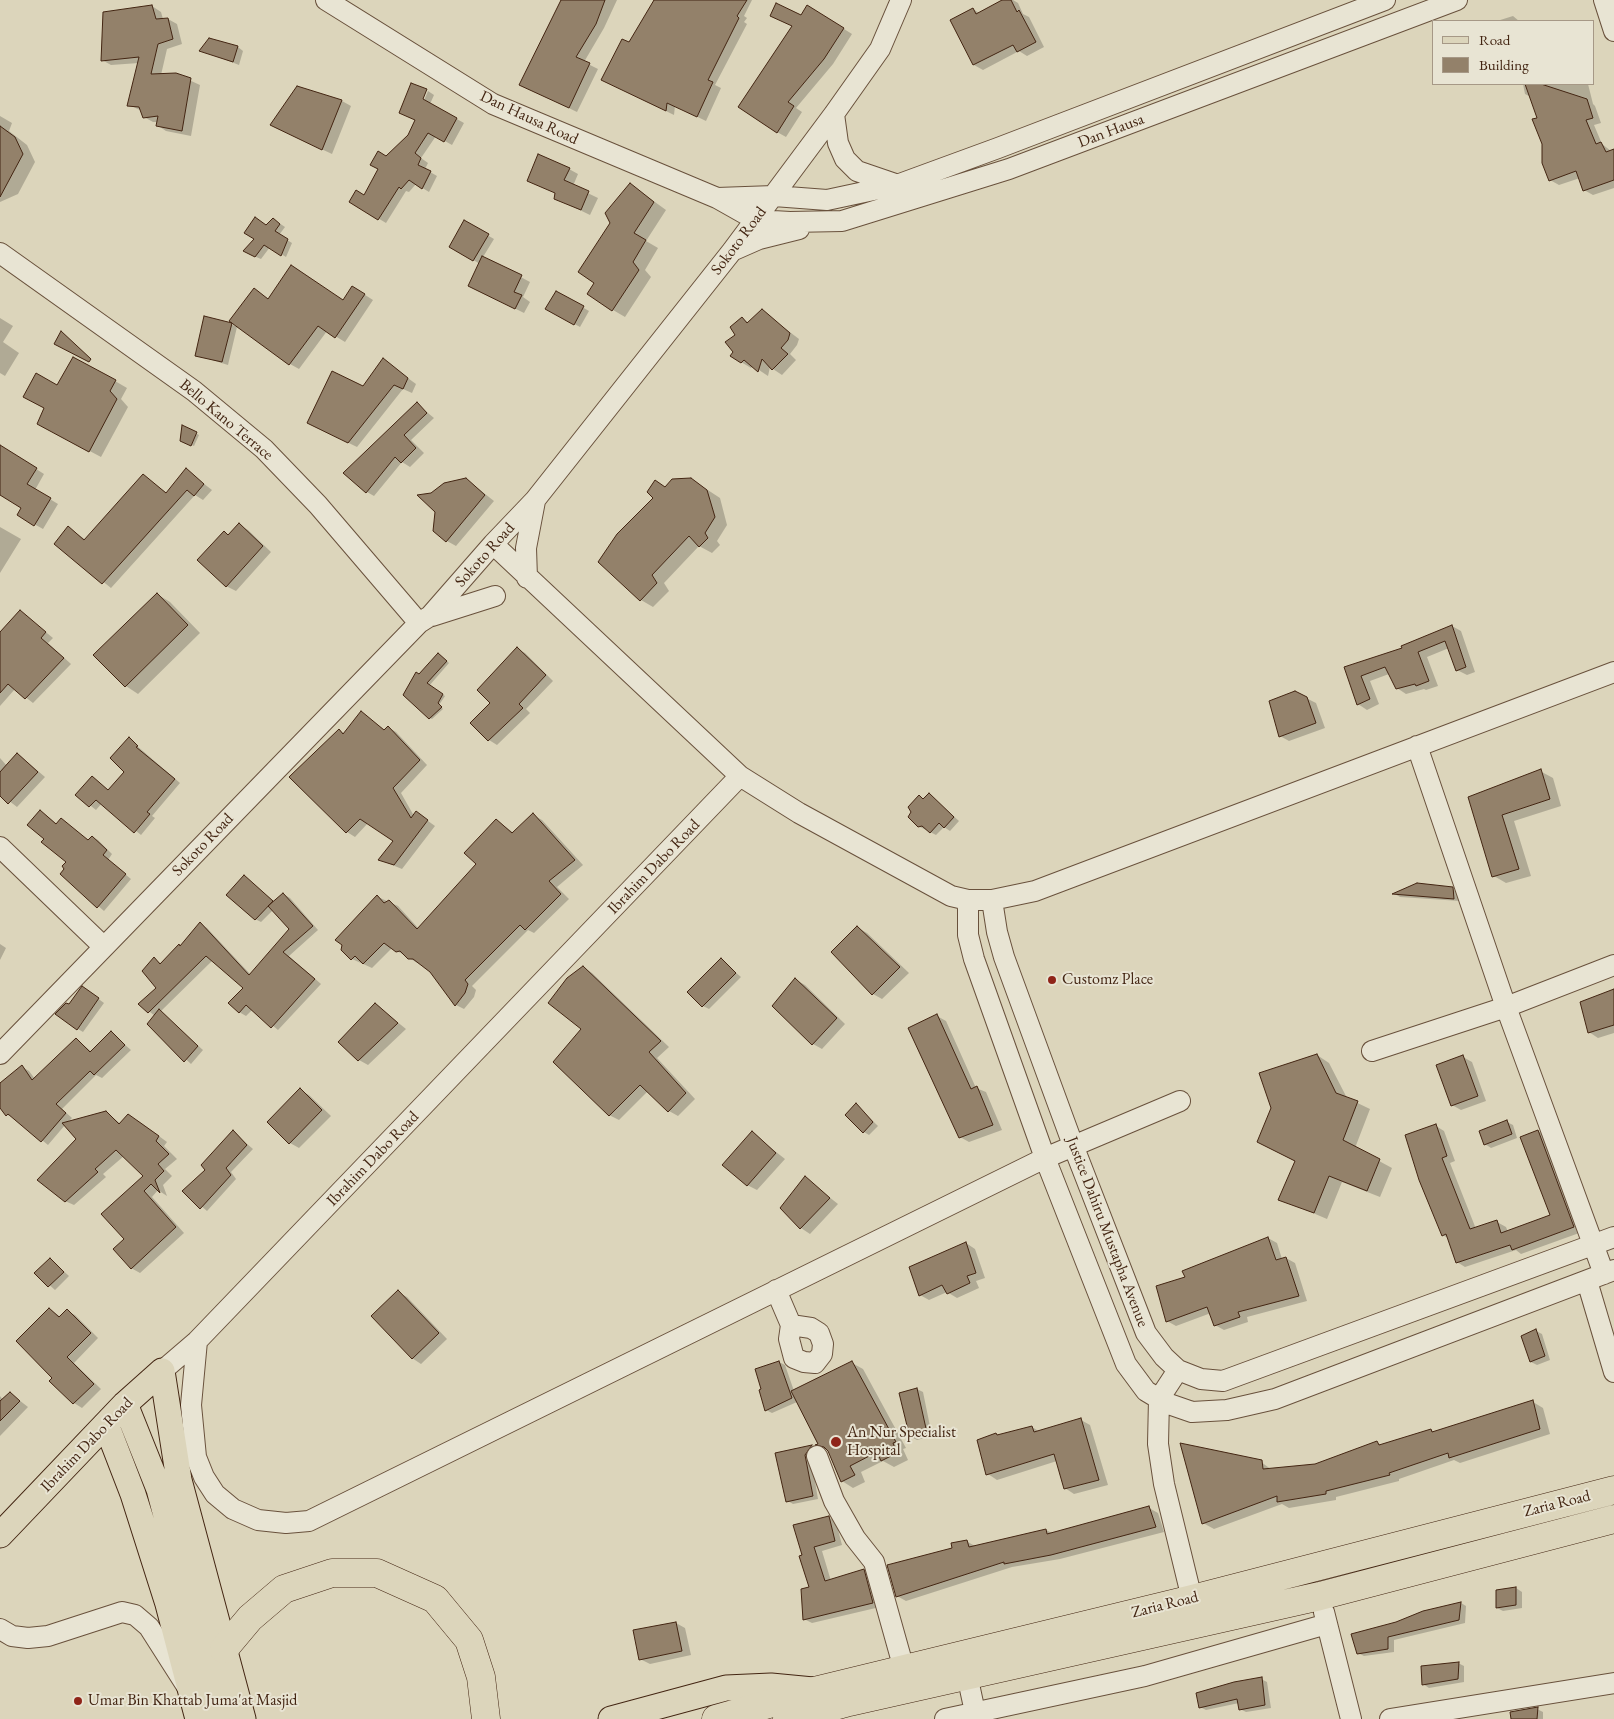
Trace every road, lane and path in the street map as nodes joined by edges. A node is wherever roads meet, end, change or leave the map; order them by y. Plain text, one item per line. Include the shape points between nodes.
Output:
1 (326, 0) edge
2 (900, 0) edge
3 (1385, 0) edge
4 (1458, 0) edge
5 (1602, 3) edge
6 (1614, 31) edge
7 (834, 114) junction
8 (897, 185) junction
9 (774, 196) junction
10 (717, 198) junction
11 (756, 220) junction
12 (824, 221) junction
13 (732, 251) junction
14 (0, 253) edge
15 (536, 500) junction
16 (492, 544) junction
17 (527, 578) junction
18 (496, 596) dead end
19 (424, 619) junction
20 (1614, 672) edge
21 (1417, 746) junction
22 (740, 776) junction
23 (0, 847) edge
24 (968, 900) junction
25 (992, 900) junction
26 (104, 947) junction
27 (1614, 965) edge
28 (1506, 1007) junction
29 (1372, 1051) dead end
30 (0, 1054) edge
31 (1180, 1101) dead end
32 (1073, 1145) junction
33 (1045, 1158) junction
34 (1614, 1238) edge
35 (1595, 1244) junction
36 (1602, 1275) edge
37 (776, 1290) junction
38 (791, 1324) dead end
39 (197, 1341) junction
40 (1178, 1370) junction
41 (162, 1371) junction
42 (1614, 1372) edge
43 (1159, 1399) junction
44 (125, 1404) junction
45 (106, 1424) junction
46 (817, 1456) dead end
47 (169, 1484) junction
48 (1614, 1490) edge
49 (1614, 1519) edge
50 (0, 1535) edge
51 (1320, 1596) junction
52 (1192, 1599) junction
53 (1327, 1624) junction
54 (0, 1629) edge
55 (224, 1649) junction
56 (904, 1669) junction
57 (967, 1675) junction
58 (1614, 1683) edge
59 (818, 1690) junction
60 (192, 1693) junction
61 (852, 1710) edge
62 (975, 1712) junction
63 (198, 1719) edge
64 (220, 1719) edge
65 (243, 1719) edge
66 (486, 1719) edge
67 (611, 1719) edge
68 (716, 1719) edge
69 (787, 1719) edge
70 (944, 1719) edge
71 (1350, 1719) edge
72 (1390, 1719) edge

1 - 10 street, Dan Hausa Road via 493,104
2 - 7 street, Sokoto Road via 880,49
3 - 8 street, Dan Hausa
4 - 12 street, Dan Hausa via 1009,170 842,220
5 - 6 street
7 - 8 street via 838,143 845,159 857,170
7 - 9 street, Sokoto Road
8 - 9 street, Dan Hausa via 827,200
9 - 10 street, Dan Hausa
9 - 11 street, Sokoto Road
10 - 11 street, Dan Hausa Road
11 - 12 street, Dan Hausa
11 - 13 street, Sokoto Road
12 - 13 street via 759,239
13 - 15 street, Sokoto Road
14 - 19 street, Bello Kano Terrace via 194,390 264,449
15 - 16 street, Sokoto Road
15 - 17 street via 526,548
16 - 17 street
16 - 19 street, Sokoto Road
17 - 22 street
18 - 19 street
19 - 26 street, Sokoto Road
20 - 21 street
21 - 25 street via 1035,892
21 - 28 street
22 - 24 street via 892,864 951,896
22 - 39 street, Ibrahim Dabo Road
23 - 26 street
24 - 25 street
24 - 33 street via 968,935 974,959
25 - 32 street, Justice Dahiru Mustapha Avenue via 1004,957
26 - 30 street, Sokoto Road
27 - 28 street
28 - 29 street
28 - 35 street
31 - 32 street
32 - 33 street
32 - 40 street, Justice Dahiru Mustapha Avenue via 1146,1333
33 - 37 street
33 - 43 street via 1126,1364 1146,1391
34 - 35 street, Justice Dahiru Mustapha Avenue
35 - 36 street
35 - 40 street, Justice Dahiru Mustapha Avenue via 1223,1381 1201,1379
36 - 42 street
36 - 43 street via 1275,1399 1227,1410 1192,1412
37 - 38 street
37 - 39 street via 309,1521 258,1520 233,1509 216,1494 204,1477 196,1457 191,1404
39 - 41 street, Ibrahim Dabo Road
40 - 43 street
41 - 44 main road, Ibrahim Dabo Road
41 - 47 main road
43 - 52 street via 1158,1444 1164,1484
44 - 45 main road, Ibrahim Dabo Road
44 - 47 main road
45 - 50 main road, Ibrahim Dabo Road
45 - 60 main road via 133,1494
46 - 56 street via 854,1538 874,1562
47 - 55 main road
47 - 64 main road
48 - 52 highway, Zaria Road
49 - 51 highway, Zaria Road
51 - 53 street
51 - 57 highway, Zaria Road
52 - 56 highway, Zaria Road
53 - 62 street via 1146,1676
53 - 71 street
54 - 60 street via 12,1636 48,1636 122,1612 135,1615 148,1627
55 - 65 main road
55 - 66 highway via 250,1618 284,1589 332,1573 377,1573 435,1598 469,1640 481,1676
56 - 59 highway, Zaria Road
57 - 61 highway, Zaria Road
57 - 62 street
58 - 72 street
59 - 67 main road via 771,1686 726,1688
59 - 68 highway, Zaria Road
60 - 63 main road
61 - 69 highway, Zaria Road
62 - 70 street

